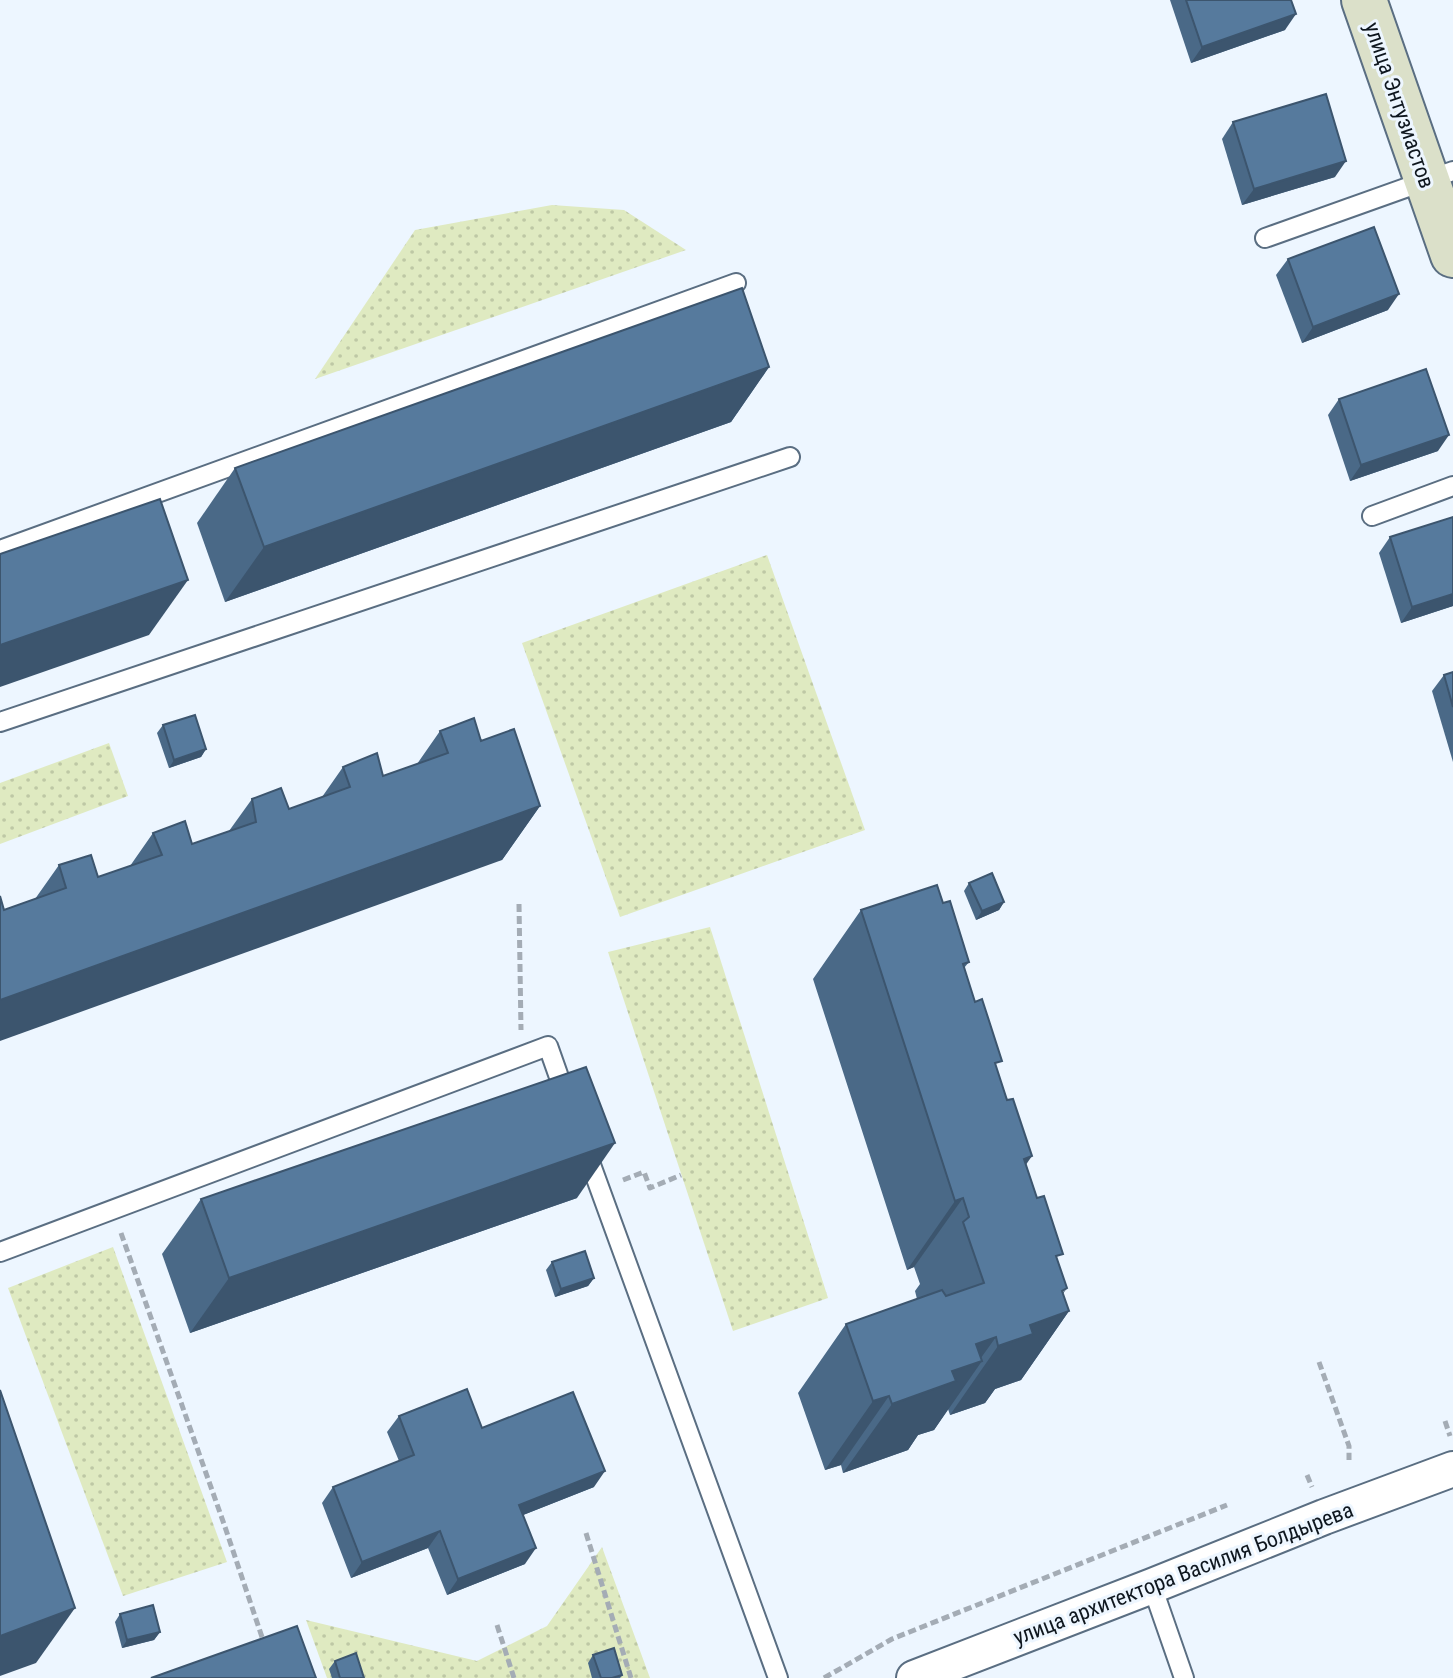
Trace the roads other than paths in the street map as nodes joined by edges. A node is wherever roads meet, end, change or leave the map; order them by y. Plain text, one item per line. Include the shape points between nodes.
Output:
1 (1364, 0) edge
2 (1440, 176) edge
3 (1265, 238) dead end
4 (1453, 255) edge
5 (736, 283) dead end
6 (790, 457) dead end
7 (1453, 486) edge
8 (1372, 516) dead end
9 (0, 550) edge
10 (0, 722) edge
11 (0, 1252) edge
12 (1453, 1469) edge
13 (1152, 1586) junction
14 (778, 1678) edge
15 (914, 1678) edge
16 (1184, 1678) edge

1 - 2 main road, улица Энтузиастов
2 - 3 lane
2 - 4 main road, улица Энтузиастов
5 - 9 lane
6 - 10 lane
7 - 8 lane
11 - 14 lane via 548,1046
12 - 13 street, улица архитектора Василия Болдырева
13 - 15 street, улица архитектора Василия Болдырева
13 - 16 lane

